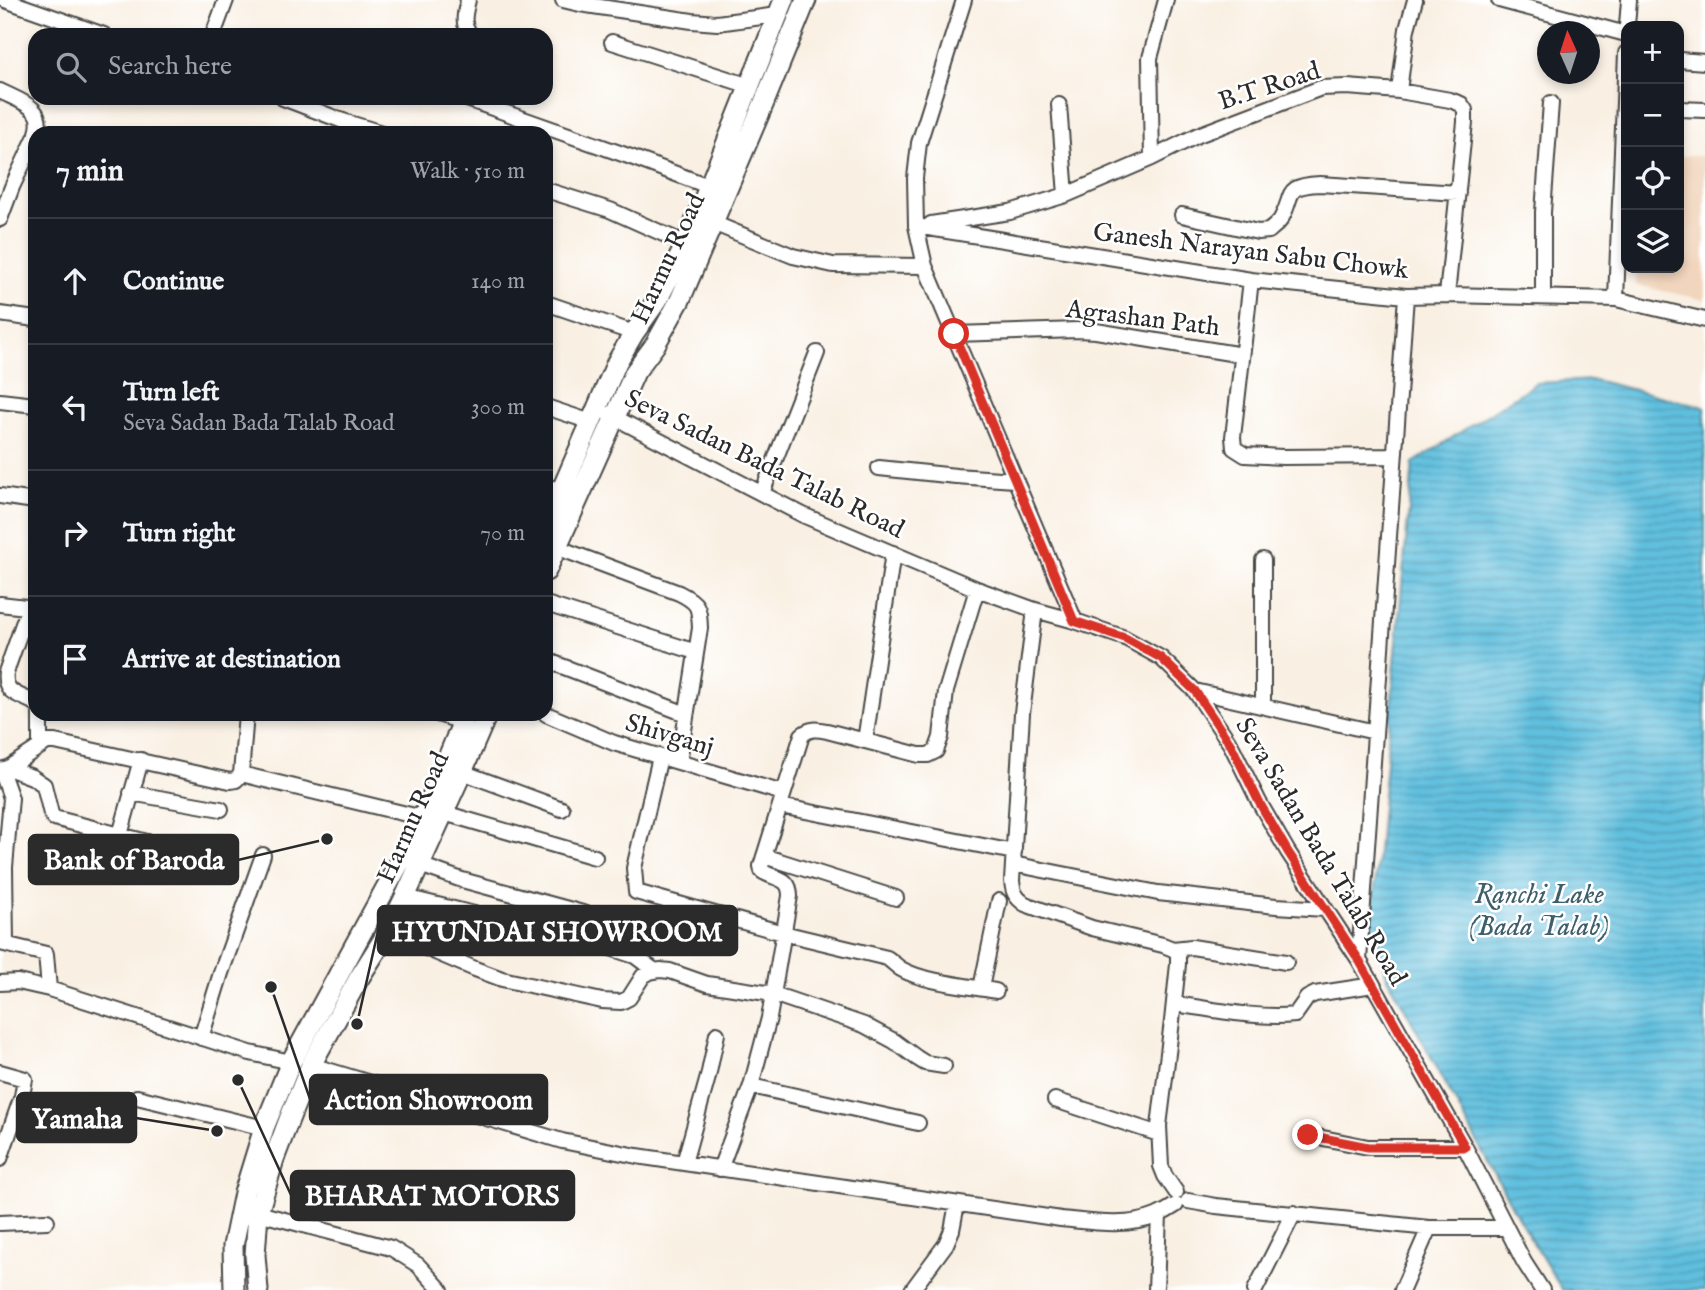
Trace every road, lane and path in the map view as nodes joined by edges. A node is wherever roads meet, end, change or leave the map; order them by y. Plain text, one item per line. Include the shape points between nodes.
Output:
1 (5, 0) edge
2 (226, 0) edge
3 (468, 0) edge
4 (563, 0) edge
5 (806, 0) edge
6 (964, 0) edge
7 (1166, 0) edge
8 (1415, 0) edge
9 (1499, 0) edge
10 (1629, 0) edge
11 (781, 7) edge
12 (1627, 21) edge
13 (84, 28) edge
14 (216, 28) edge
15 (466, 28) edge
16 (1621, 33) edge
17 (612, 42) dead end
18 (1684, 60) edge
19 (1705, 62) edge
20 (750, 86) junction
21 (0, 91) edge
22 (1399, 91) junction
23 (1551, 103) dead end
24 (301, 105) edge
25 (484, 105) edge
26 (1059, 105) dead end
27 (1684, 109) edge
28 (1705, 110) edge
29 (38, 126) edge
30 (359, 126) edge
31 (545, 126) edge
32 (553, 129) edge
33 (1623, 147) edge
34 (28, 148) edge
35 (1152, 158) junction
36 (6, 184) edge
37 (708, 187) junction
38 (553, 192) edge
39 (1458, 193) junction
40 (1066, 195) junction
41 (1182, 215) dead end
42 (0, 219) edge
43 (713, 223) junction
44 (916, 226) junction
45 (685, 244) junction
46 (925, 266) junction
47 (1251, 280) junction
48 (1447, 295) junction
49 (1406, 296) junction
50 (1543, 297) junction
51 (1616, 299) junction
52 (553, 305) edge
53 (0, 314) edge
54 (28, 318) edge
55 (1705, 320) edge
56 (634, 333) junction
57 (954, 334) junction
58 (817, 353) dead end
59 (1242, 355) junction
60 (0, 401) edge
61 (28, 404) edge
62 (553, 408) edge
63 (594, 416) junction
64 (616, 418) junction
65 (1394, 456) junction
66 (879, 468) dead end
67 (1015, 480) junction
68 (554, 488) edge
69 (762, 493) junction
70 (0, 496) edge
71 (28, 500) edge
72 (556, 547) junction
73 (893, 553) junction
74 (553, 554) edge
75 (1263, 560) dead end
76 (977, 589) junction
77 (0, 604) edge
78 (553, 606) edge
79 (28, 607) edge
80 (1035, 610) junction
81 (28, 617) edge
82 (1074, 621) junction
83 (696, 652) junction
84 (553, 663) edge
85 (1195, 691) junction
86 (28, 700) edge
87 (1263, 706) junction
88 (686, 714) junction
89 (553, 717) edge
90 (40, 721) edge
91 (245, 721) edge
92 (463, 721) edge
93 (484, 721) edge
94 (1375, 732) junction
95 (866, 741) junction
96 (40, 747) junction
97 (660, 757) junction
98 (141, 760) junction
99 (679, 762) junction
100 (3, 769) edge
101 (462, 772) junction
102 (241, 774) junction
103 (131, 793) junction
104 (782, 800) junction
105 (221, 809) dead end
106 (562, 809) dead end
107 (444, 814) junction
108 (423, 818) junction
109 (120, 835) junction
110 (263, 855) dead end
111 (764, 856) junction
112 (595, 858) dead end
113 (1013, 858) junction
114 (209, 862) dead end
115 (420, 865) junction
116 (405, 897) junction
117 (896, 898) dead end
118 (999, 901) dead end
119 (1325, 909) junction
120 (601, 918) dead end
121 (388, 932) junction
122 (783, 933) junction
123 (3, 943) edge
124 (1173, 949) junction
125 (1359, 960) junction
126 (1286, 962) dead end
127 (655, 971) junction
128 (0, 983) edge
129 (1373, 985) junction
130 (49, 989) junction
131 (773, 994) junction
132 (1174, 1004) junction
133 (717, 1034) dead end
134 (201, 1038) junction
135 (291, 1062) junction
136 (311, 1065) junction
137 (944, 1066) dead end
138 (0, 1072) edge
139 (751, 1086) junction
140 (137, 1097) dead end
141 (1055, 1100) dead end
142 (918, 1123) dead end
143 (264, 1128) junction
144 (1159, 1134) junction
145 (1308, 1135) dead end
146 (1465, 1147) junction
147 (0, 1159) edge
148 (684, 1163) junction
149 (720, 1168) junction
150 (1180, 1199) junction
151 (957, 1205) junction
152 (258, 1213) junction
153 (1294, 1213) junction
154 (1159, 1215) junction
155 (47, 1221) dead end
156 (0, 1223) edge
157 (1429, 1228) junction
158 (1506, 1228) junction
159 (234, 1290) edge
160 (258, 1290) edge
161 (440, 1290) edge
162 (912, 1290) edge
163 (1156, 1290) edge
164 (1255, 1290) edge
165 (1402, 1290) edge
166 (1542, 1290) edge

1 - 13 street
2 - 14 street
3 - 15 street
4 - 11 street via 717,23
5 - 43 main road, Harmu Road
6 - 44 street via 919,143
7 - 35 street via 1150,58
8 - 22 street
9 - 16 street
10 - 12 street
11 - 20 main road, Harmu Road
17 - 20 street
18 - 19 street
20 - 37 main road, Harmu Road
21 - 29 street via 37,113
22 - 35 street, B.T Road via 1321,88 1198,135
22 - 39 street, B.T Road via 1450,100 1465,110
23 - 50 street via 1543,212
24 - 30 street
25 - 31 street
26 - 40 street
27 - 28 street
32 - 37 street
33 - 51 street
34 - 36 street
35 - 40 street, B.T Road
36 - 42 street
37 - 45 main road, Harmu Road
38 - 45 street
39 - 41 street via 1307,185 1290,195 1282,218 1269,231 1258,232
39 - 48 street, B.T Road
40 - 44 street, B.T Road via 1010,212
43 - 46 street via 793,256 833,265
43 - 64 main road, Harmu Road via 680,300 635,372
44 - 46 street
44 - 47 street, Ganesh Narayan Sabu Chowk
45 - 56 main road, Harmu Road via 658,299
46 - 57 street
47 - 49 street, Ganesh Narayan Sabu Chowk
47 - 59 street
48 - 49 street, Ganesh Narayan Sabu Chowk
48 - 50 street, Ganesh Narayan Sabu Chowk
49 - 65 street
50 - 51 street, Ganesh Narayan Sabu Chowk
51 - 55 street, Ganesh Narayan Sabu Chowk
52 - 56 street
53 - 54 street
56 - 63 main road, Harmu Road
57 - 59 street, Agrashan Path via 1096,331
57 - 67 street
58 - 69 street
59 - 65 street via 1234,448 1245,455 1283,457
60 - 61 street
62 - 63 street, Seva Sadan Bada Talab Road
63 - 64 street, Seva Sadan Bada Talab Road
63 - 68 main road, Harmu Road
64 - 69 street, Seva Sadan Bada Talab Road
64 - 72 main road, Harmu Road
65 - 94 street
66 - 67 street
67 - 82 street
69 - 73 street, Seva Sadan Bada Talab Road
70 - 71 street
72 - 74 main road, Harmu Road
72 - 83 street via 695,603 700,628
73 - 76 street, Seva Sadan Bada Talab Road
73 - 95 street
75 - 87 street
76 - 80 street, Seva Sadan Bada Talab Road
76 - 95 street via 946,691 936,751 919,755
77 - 79 street
78 - 83 street
80 - 82 street, Seva Sadan Bada Talab Road
80 - 113 street via 1022,713
81 - 86 street via 5,682
82 - 85 street, Seva Sadan Bada Talab Road via 1125,638 1161,658
83 - 88 street
84 - 88 street
85 - 87 street
85 - 119 street, Seva Sadan Bada Talab Road
87 - 94 street
88 - 99 street
89 - 97 street, Shivganj
90 - 96 street
91 - 102 street
92 - 108 main road, Harmu Road
93 - 101 main road, Harmu Road
94 - 125 street
95 - 104 street via 808,730 802,735
96 - 98 street via 55,742
96 - 100 street
97 - 99 street, Shivganj
97 - 122 street via 634,867 636,892
98 - 102 street via 230,780
98 - 103 street
99 - 104 street, Shivganj
100 - 109 street via 44,785 54,818
100 - 123 street via 10,798
101 - 106 street
101 - 107 main road, Harmu Road
102 - 108 street
103 - 105 street
103 - 109 street
104 - 111 street
104 - 113 street, Shivganj
107 - 112 street
107 - 115 main road, Harmu Road
108 - 135 main road, Harmu Road
109 - 114 street
110 - 134 street
111 - 117 street
111 - 122 street via 762,871 790,887
113 - 119 street, Shivganj via 1158,893
113 - 124 street via 1013,890 1025,904
115 - 116 main road, Harmu Road
115 - 120 street
116 - 121 main road, Harmu Road
116 - 127 street via 601,945 635,956
118 - 122 street via 988,989 945,983 909,972 887,958
119 - 125 street, Seva Sadan Bada Talab Road
121 - 127 street via 502,979 602,1001 629,998 643,976
121 - 136 main road, Harmu Road
122 - 131 street
123 - 130 street via 46,954
124 - 126 street via 1192,947
124 - 132 street via 1178,953
125 - 129 street, Seva Sadan Bada Talab Road
127 - 131 street
128 - 130 street
129 - 132 street via 1315,994 1295,1015 1261,1016
129 - 146 street, Seva Sadan Bada Talab Road
130 - 134 street
131 - 137 street via 864,1025 925,1063
131 - 139 street
132 - 144 street
133 - 148 street
134 - 135 street
135 - 143 main road, Harmu Road
136 - 148 street via 562,1141
136 - 152 main road, Harmu Road
138 - 147 street via 26,1079
139 - 142 street
139 - 149 street
140 - 143 street
141 - 144 street
143 - 159 main road, Harmu Road via 233,1246
144 - 150 street via 1161,1166
145 - 146 street via 1368,1147
146 - 158 street, Seva Sadan Bada Talab Road
148 - 149 street
149 - 151 street
150 - 153 street
150 - 154 street
151 - 154 street via 1098,1222
151 - 162 street via 946,1244
152 - 160 main road, Harmu Road
152 - 161 street via 391,1248 418,1265
153 - 157 street
153 - 164 street
154 - 163 street
155 - 156 street
157 - 158 street
157 - 165 street
158 - 166 street, Seva Sadan Bada Talab Road

